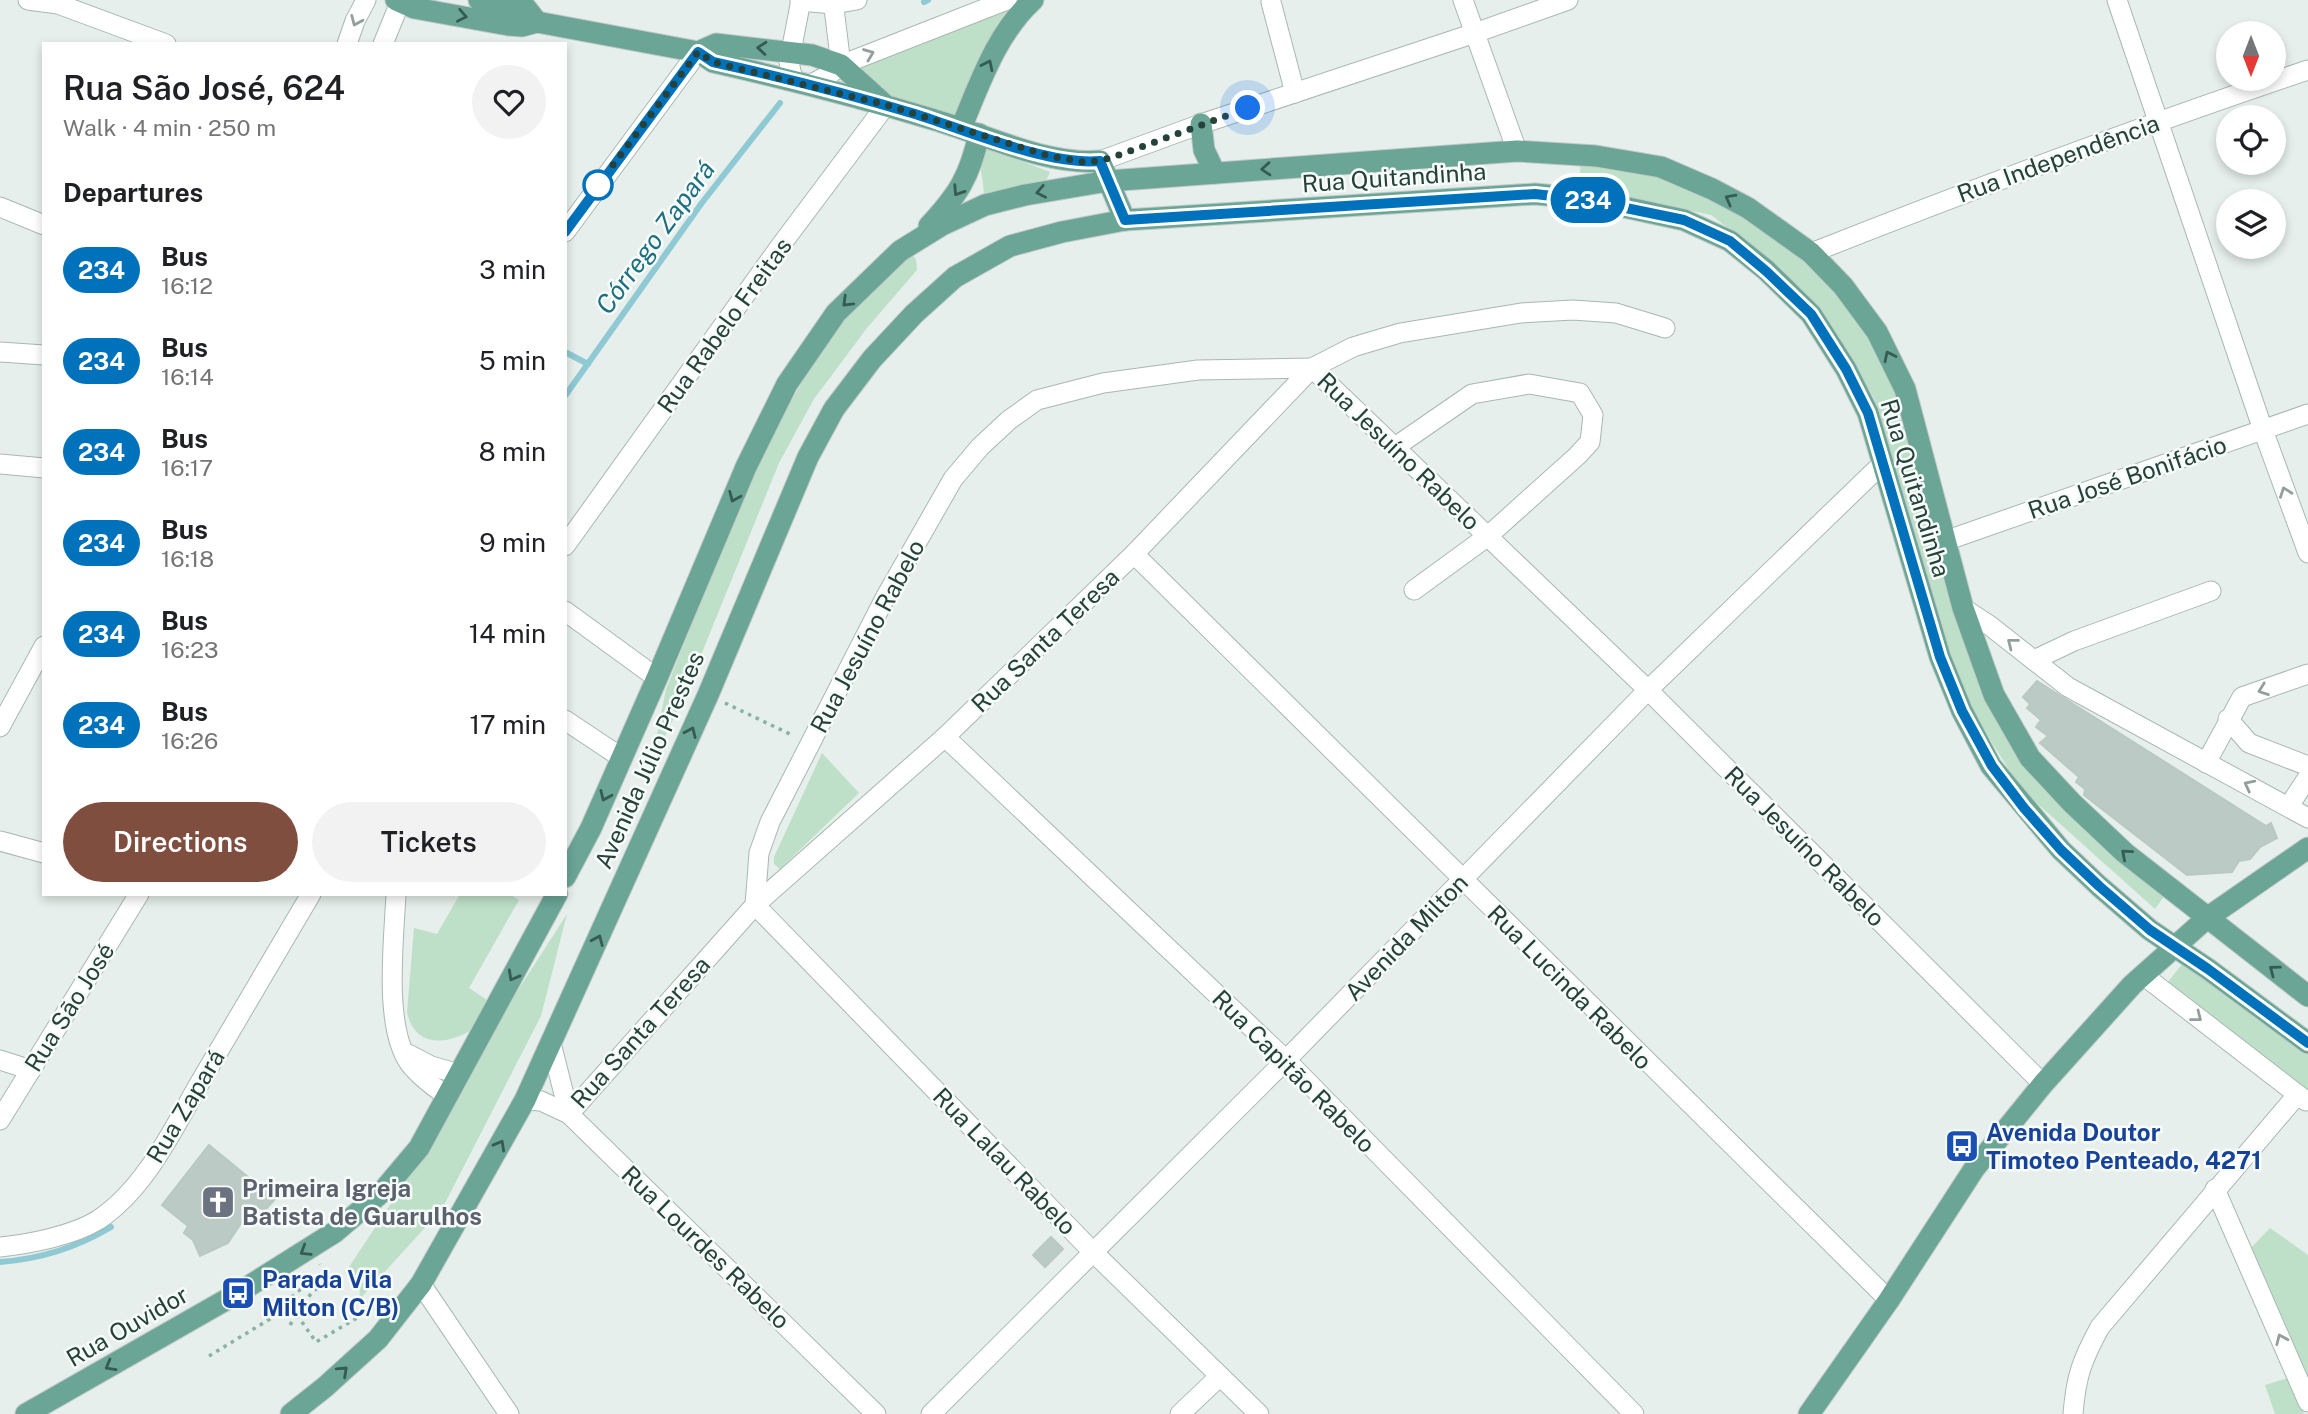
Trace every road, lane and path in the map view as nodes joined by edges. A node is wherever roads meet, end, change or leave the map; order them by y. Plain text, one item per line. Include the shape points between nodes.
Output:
1 (28, 0) edge
2 (366, 0) edge
3 (479, 0) edge
4 (801, 0) edge
5 (858, 0) edge
6 (1007, 0) edge
7 (1033, 0) edge
8 (1463, 0) edge
9 (1568, 0) edge
10 (2117, 0) edge
11 (399, 1) edge
12 (833, 2) edge
13 (1271, 2) edge
14 (537, 22) junction
15 (1475, 33) junction
16 (161, 42) edge
17 (349, 42) edge
18 (384, 42) edge
19 (791, 51) junction
20 (698, 52) junction
21 (841, 65) junction
22 (2308, 70) edge
23 (801, 83) junction
24 (1295, 93) junction
25 (886, 105) junction
26 (2158, 121) junction
27 (1201, 124) junction
28 (970, 131) junction
29 (1517, 151) junction
30 (1100, 161) junction
31 (1215, 173) junction
32 (1108, 181) junction
33 (0, 207) edge
34 (1125, 220) junction
35 (42, 224) edge
36 (567, 229) edge
37 (919, 237) junction
38 (1811, 253) junction
39 (1665, 328) dead end
40 (0, 352) edge
41 (42, 355) edge
42 (1312, 368) junction
43 (2308, 414) edge
44 (2263, 430) junction
45 (1395, 447) junction
46 (1883, 463) junction
47 (0, 464) edge
48 (42, 468) edge
49 (1488, 536) junction
50 (1945, 541) junction
51 (567, 543) edge
52 (2308, 553) edge
53 (1133, 554) junction
54 (1414, 590) dead end
55 (2211, 591) dead end
56 (1963, 608) junction
57 (567, 612) edge
58 (42, 650) edge
59 (2034, 660) junction
60 (2308, 674) edge
61 (657, 678) junction
62 (1648, 690) junction
63 (708, 695) junction
64 (2228, 719) junction
65 (567, 721) edge
66 (0, 727) edge
67 (945, 737) junction
68 (810, 744) junction
69 (622, 758) junction
70 (2206, 763) junction
71 (2308, 766) edge
72 (2308, 778) edge
73 (2290, 806) junction
74 (2308, 818) edge
75 (0, 841) edge
76 (2308, 848) edge
77 (42, 852) edge
78 (567, 873) edge
79 (1461, 880) junction
80 (138, 896) edge
81 (310, 896) edge
82 (396, 896) edge
83 (555, 896) edge
84 (755, 905) junction
85 (2207, 918) junction
86 (2175, 947) junction
87 (2143, 975) junction
88 (2308, 996) edge
89 (2308, 1043) edge
90 (551, 1044) junction
91 (404, 1052) junction
92 (0, 1060) edge
93 (1286, 1060) junction
94 (30, 1070) junction
95 (459, 1074) junction
96 (2043, 1084) junction
97 (447, 1096) junction
98 (2303, 1099) edge
99 (525, 1100) junction
100 (569, 1114) junction
101 (0, 1120) edge
102 (2215, 1189) junction
103 (0, 1247) edge
104 (311, 1247) junction
105 (1093, 1252) junction
106 (324, 1271) junction
107 (421, 1284) junction
108 (1888, 1300) junction
109 (296, 1315) junction
110 (372, 1318) dead end
111 (290, 1325) dead end
112 (209, 1356) dead end
113 (1220, 1376) junction
114 (2308, 1402) edge
115 (35, 1409) edge
116 (290, 1414) edge
117 (509, 1414) edge
118 (876, 1414) edge
119 (931, 1414) edge
120 (1180, 1414) edge
121 (1259, 1414) edge
122 (1634, 1414) edge
123 (1809, 1414) edge
124 (2073, 1414) edge

1 - 16 street via 58,4
2 -> 17 street
3 - 14 main road via 526,8
4 - 12 street
4 - 19 street
5 - 12 street
21 -> 6 street
28 -> 7 main road via 986,69 1001,40
8 - 15 street
9 - 15 street
10 - 26 street
11 -> 14 main road via 414,8 508,25
11 - 18 street
12 - 21 street
13 - 24 street
14 - 20 main road
15 - 24 street
15 - 29 street
19 -> 20 main road via 716,44
19 - 21 main road
19 - 23 street via 789,62
20 - 23 main road via 713,62
20 - 36 street
21 - 23 street via 829,75
21 - 25 main road
22 - 26 street, Rua Independência
23 - 25 main road
24 - 27 street
25 - 28 main road
25 - 51 street, Rua Rabelo Freitas
26 - 38 street, Rua Independência
26 - 44 street
27 - 30 street
27 - 31 main road via 1204,150
28 - 30 main road via 1049,156
28 -> 37 main road via 974,157 964,181
29 -> 31 main road, Avenida Júlio Prestes
38 -> 29 main road, Avenida Júlio Prestes via 1748,208 1661,167 1595,156
30 - 32 main road
31 - 32 main road, Avenida Júlio Prestes
32 - 34 main road
32 -> 37 main road, Avenida Júlio Prestes via 985,205
33 - 35 street
34 - 46 main road, Rua Quitandinha via 1535,194 1684,220 1730,241 1811,314 1868,413
34 - 63 main road, Avenida Júlio Prestes via 1010,246 955,277 872,359 834,409 808,457
37 -> 61 main road, Avenida Júlio Prestes via 836,313 787,384 746,467
50 -> 38 main road, Avenida Júlio Prestes via 1905,389 1877,332
39 - 42 street, Rua Santa Teresa via 1616,313 1521,313 1401,333 1353,347
40 - 41 street
42 - 45 street, Rua Jesuíno Rabelo
42 - 53 street, Rua Santa Teresa
42 - 68 street, Rua Jesuíno Rabelo via 1198,370 1103,383 1037,400 1009,420 953,479
43 - 44 street, Rua José Bonifácio
44 - 50 street, Rua José Bonifácio
52 -> 44 street
45 - 49 street, Rua Jesuíno Rabelo
45 - 49 street via 1472,394 1529,384 1580,393 1593,415 1590,442
46 - 62 street, Avenida Milton
46 - 86 main road, Rua Quitandinha via 1940,657 1992,766 2061,850
47 - 48 street
49 - 54 street
49 - 62 street, Rua Jesuíno Rabelo
50 - 56 main road, Avenida Júlio Prestes
53 - 67 street, Rua Santa Teresa
53 - 79 street, Rua Lucinda Rabelo
55 - 59 street
59 -> 56 street
85 -> 56 main road, Avenida Júlio Prestes via 2125,853 2030,758 1994,695
57 - 61 street
58 - 66 street
59 - 70 street via 2068,687
60 -> 64 street via 2242,697
61 - 69 main road, Avenida Júlio Prestes
62 - 79 street, Avenida Milton
62 - 96 street, Rua Jesuíno Rabelo
63 - 68 path
90 -> 63 main road, Avenida Júlio Prestes
64 - 70 street
64 - 71 street via 2249,743
65 - 69 street
67 - 84 street, Rua Santa Teresa
67 - 93 street, Rua Capitão Rabelo
68 - 84 street, Rua Jesuíno Rabelo via 770,822 760,853
69 -> 78 main road, Avenida Júlio Prestes
73 -> 70 street
72 - 73 street
73 - 74 street
75 - 77 street
76 - 85 main road
79 - 93 street, Avenida Milton
79 - 108 street, Rua Lucinda Rabelo
80 - 94 street, Rua São José
81 - 103 street, Rua Zapará via 132,1191 97,1221 22,1245
82 - 91 street via 391,1002
83 -> 95 main road, Rua Ouvidor
84 - 100 street, Rua Santa Teresa
84 - 105 street, Rua Lalau Rabelo
85 - 86 main road
88 -> 85 main road
86 - 87 main road
86 - 89 main road, Rua Quitandinha
87 - 96 main road
87 -> 98 street
90 - 99 main road, Avenida Júlio Prestes
90 - 100 street, Rua Santa Teresa
91 - 95 street
91 - 97 street via 408,1063
92 - 94 street
93 - 105 street, Avenida Milton
93 - 122 street, Rua Capitão Rabelo
94 - 101 street, Rua São José
95 - 97 main road, Rua Ouvidor
96 - 108 main road via 1974,1169
97 - 104 main road, Rua Ouvidor via 419,1148 382,1192
98 - 102 street
99 - 100 street, Rua Lourdes Rabelo via 541,1101
107 -> 99 main road, Avenida Júlio Prestes
100 - 118 street, Rua Lourdes Rabelo
114 -> 102 street
102 - 124 street via 2100,1327 2081,1360
104 - 106 path
104 -> 115 main road, Rua Ouvidor
105 - 113 street, Rua Lalau Rabelo
105 - 119 street, Avenida Milton
106 - 109 path via 328,1278
106 - 112 path via 270,1320
116 -> 107 main road, Avenida Júlio Prestes via 378,1339
107 - 117 street
108 - 123 main road
109 - 110 path via 316,1342 374,1308
109 - 111 path
113 - 120 street
113 - 121 street, Rua Lalau Rabelo

